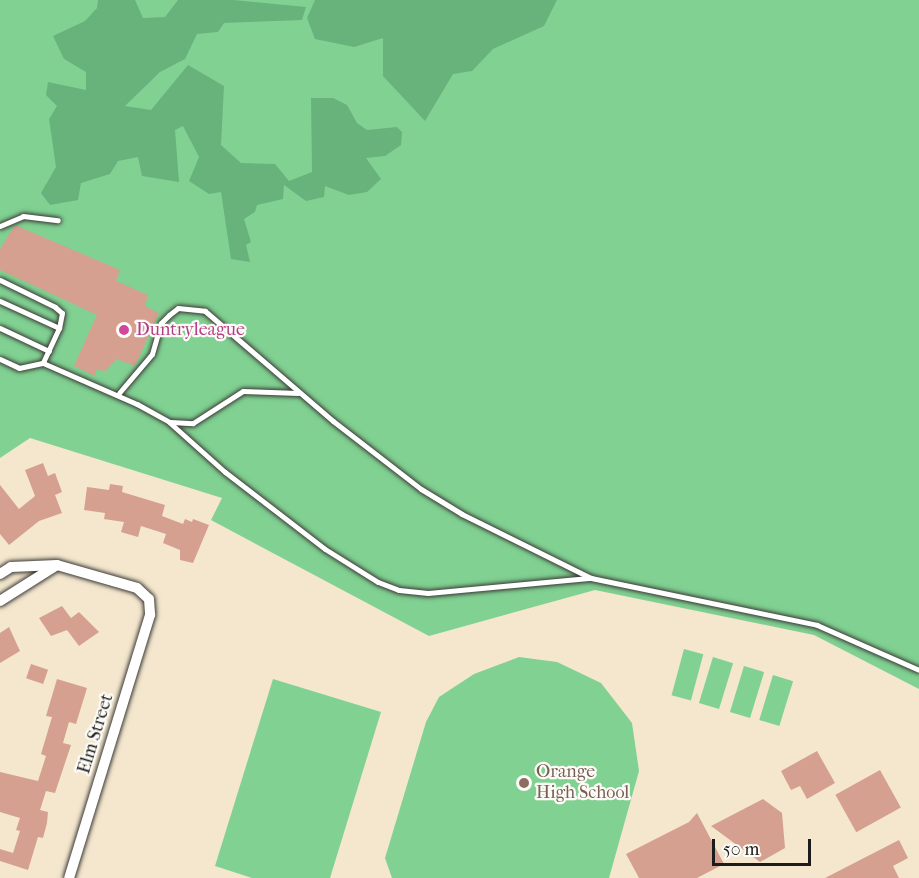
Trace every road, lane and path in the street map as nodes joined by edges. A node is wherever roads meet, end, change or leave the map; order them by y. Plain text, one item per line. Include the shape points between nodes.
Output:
1 (58, 220) dead end
2 (0, 225) edge
3 (0, 280) edge
4 (0, 301) edge
5 (0, 328) edge
6 (59, 328) junction
7 (49, 351) junction
8 (0, 359) edge
9 (43, 363) junction
10 (119, 393) junction
11 (300, 393) junction
12 (169, 422) junction
13 (57, 565) junction
14 (0, 574) edge
15 (591, 578) junction
16 (0, 601) edge
17 (919, 670) edge
18 (69, 878) edge

1 - 2 lane via 23,216
3 - 6 lane via 55,307 62,313
4 - 6 lane
5 - 7 lane
6 - 7 lane
7 - 9 lane
8 - 9 lane via 19,368
9 - 10 lane
10 - 11 lane via 152,354 161,323 178,308 189,307 205,310
10 - 12 lane
11 - 12 lane via 243,391 193,423
11 - 15 lane via 421,489 462,514
12 - 15 lane via 225,472 325,549 378,582 399,590 428,593
13 - 14 street via 11,567
13 - 16 street
13 - 18 street, Elm Street via 137,588 149,599 150,615
15 - 17 lane via 817,625

